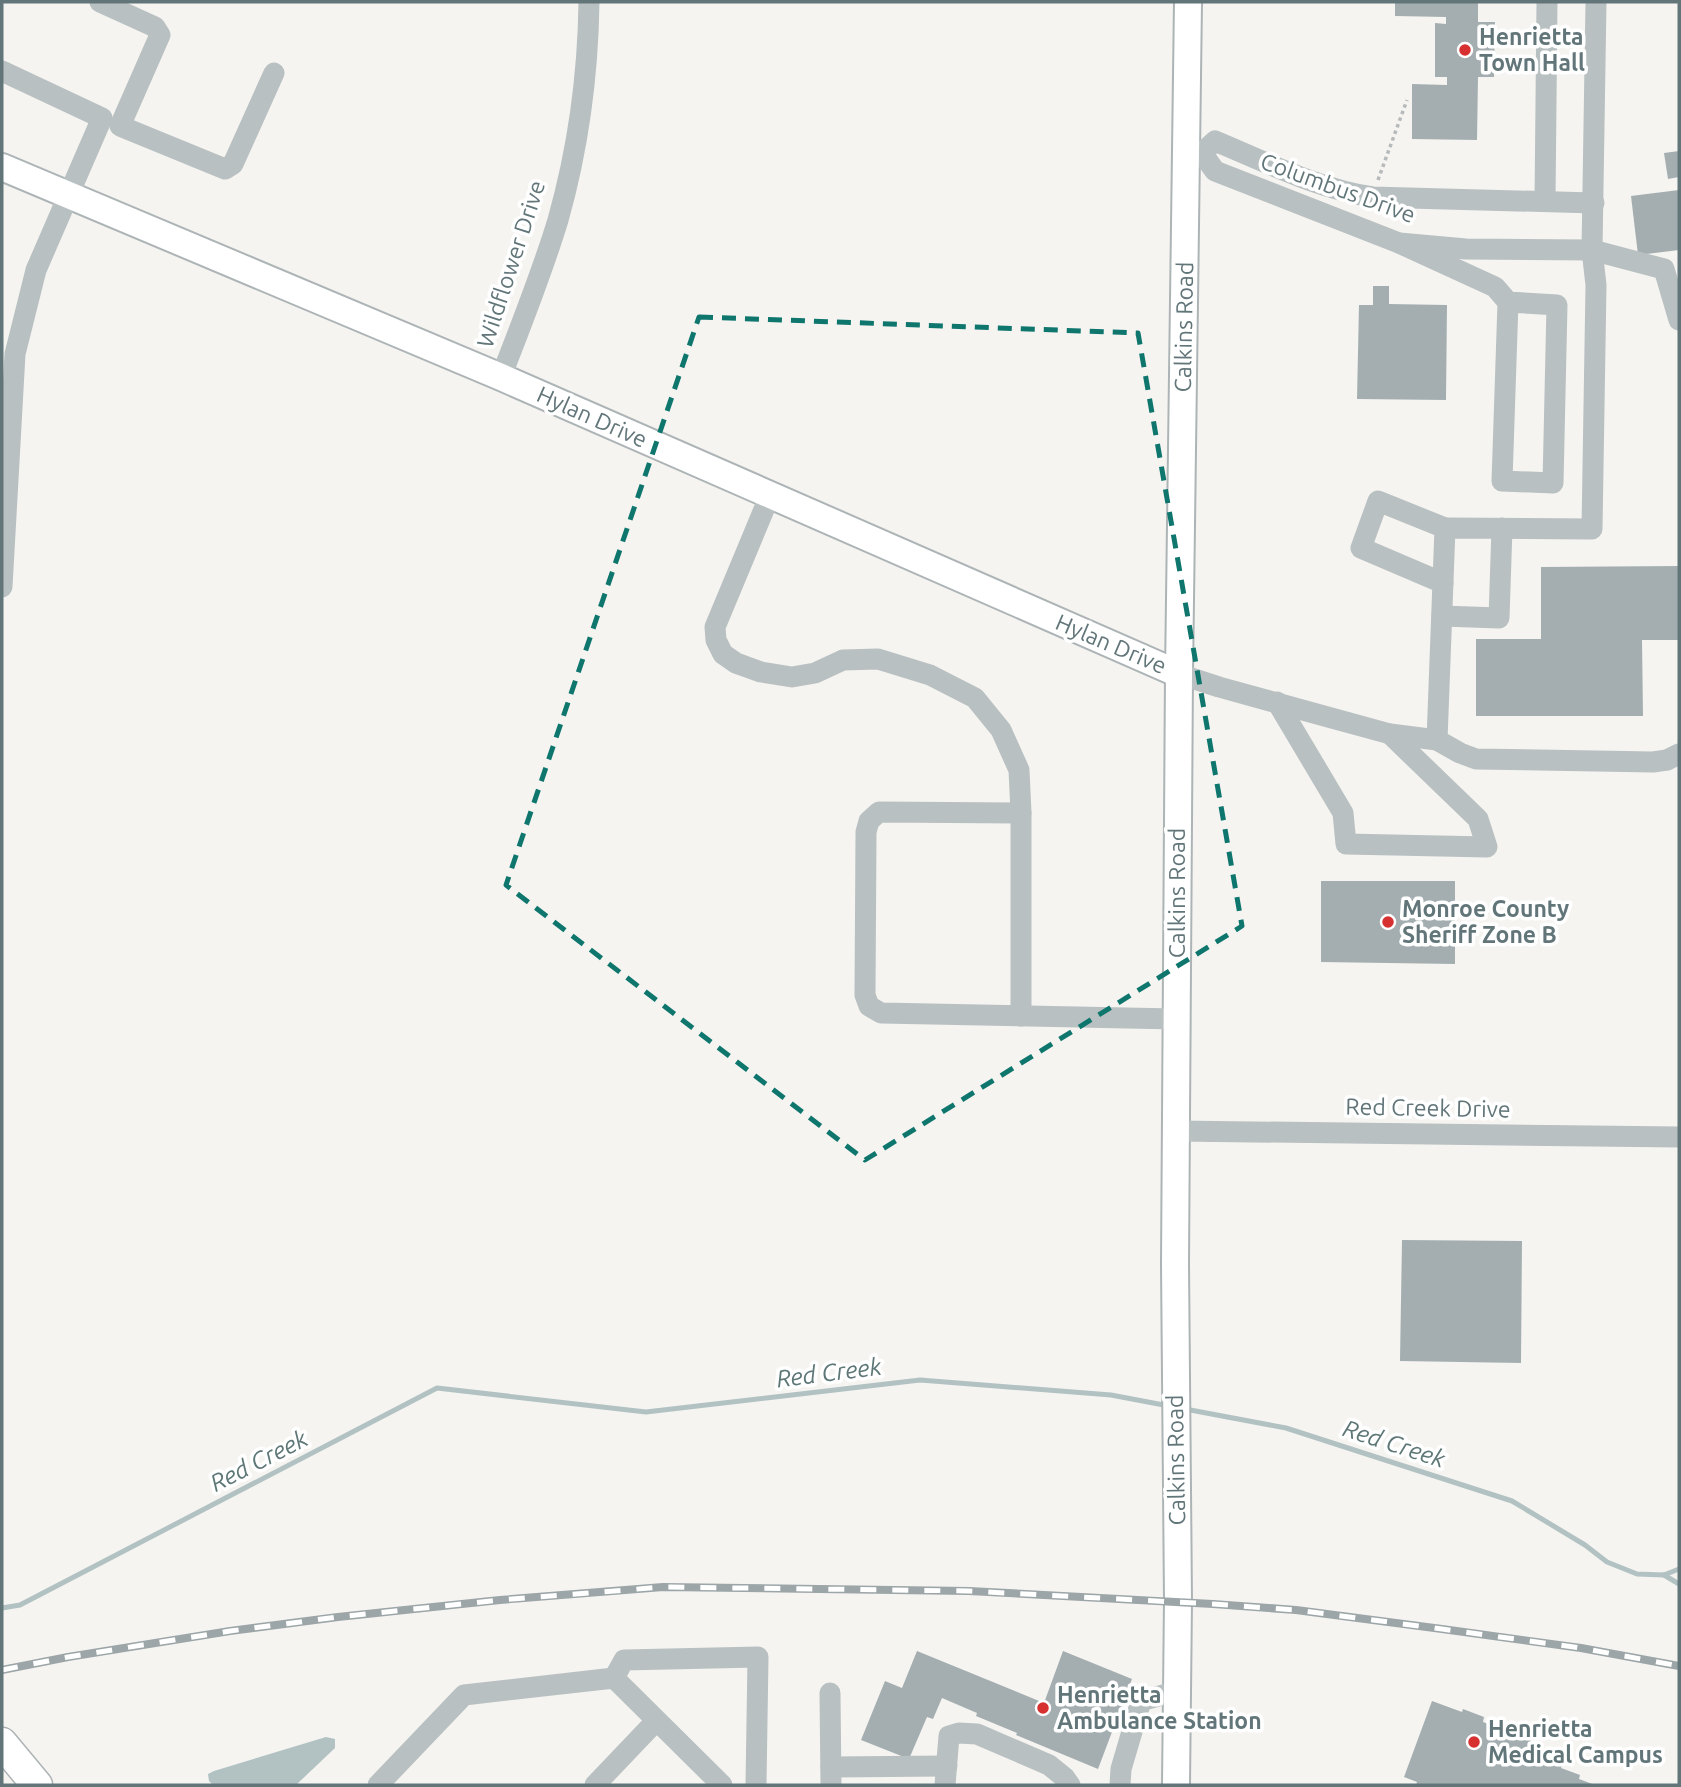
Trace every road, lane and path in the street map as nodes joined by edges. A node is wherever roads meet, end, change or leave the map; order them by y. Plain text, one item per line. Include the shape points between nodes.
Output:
1 (100, 2) edge
2 (589, 2) edge
3 (1188, 2) edge
4 (1547, 2) edge
5 (1596, 2) edge
6 (2, 71) edge
7 (274, 73) dead end
8 (1407, 100) dead end
9 (111, 122) junction
10 (1194, 152) junction
11 (2, 167) edge
12 (69, 196) junction
13 (1373, 197) junction
14 (1545, 201) junction
15 (1594, 203) junction
16 (1399, 243) junction
17 (1592, 250) junction
18 (1508, 302) junction
19 (1679, 320) edge
20 (8, 354) edge
21 (501, 377) junction
22 (5, 468) edge
23 (770, 495) junction
24 (1445, 528) junction
25 (1502, 528) junction
26 (1443, 583) junction
27 (2, 587) edge
28 (1442, 616) junction
29 (1179, 674) junction
30 (1277, 702) junction
31 (1390, 734) junction
32 (1437, 740) junction
33 (1679, 754) edge
34 (1021, 813) junction
35 (1021, 1016) junction
36 (1177, 1019) junction
37 (1176, 1132) junction
38 (1679, 1137) edge
39 (614, 1678) junction
40 (1177, 1690) junction
41 (830, 1693) dead end
42 (656, 1721) junction
43 (8, 1750) edge
44 (1069, 1774) edge
45 (831, 1776) edge
46 (946, 1778) edge
47 (37, 1785) edge
48 (378, 1785) edge
49 (595, 1785) edge
50 (722, 1785) edge
51 (757, 1785) edge
52 (1121, 1785) edge
53 (1176, 1785) edge

1 - 9 street via 155,27 160,35
2 - 21 street, Wildflower Drive via 583,99 559,217
3 - 10 main road, Calkins Road
4 - 14 street
5 - 15 street
6 - 9 street
7 - 9 street via 233,164 225,169
8 - 13 path
9 - 12 street
10 - 13 street, Columbus Drive via 1215,141 1347,193
10 - 16 street, Columbus Drive via 1215,171
10 - 29 main road, Calkins Road
11 - 12 main road, Hylan Drive
12 - 20 street via 36,270
12 - 21 main road, Hylan Drive
13 - 14 street, Columbus Drive
14 - 15 street, Columbus Drive
15 - 17 street
16 - 17 street, Columbus Drive via 1466,249
16 - 18 street via 1495,287
17 - 19 street, Columbus Drive via 1664,269
17 - 25 street via 1596,285 1592,529
18 - 18 street via 1502,481 1553,482 1557,304
20 - 22 street
21 - 23 main road, Hylan Drive
22 - 27 street
23 - 29 main road, Hylan Drive
23 - 34 street via 715,626 723,654 761,672 792,677 843,660 878,659 930,675 975,698 1001,730 1019,769
24 - 25 street
24 - 26 street
24 - 26 street via 1378,501 1361,548
25 - 28 street via 1499,618
26 - 28 street
28 - 32 street
29 - 30 street
29 - 36 main road, Calkins Road
30 - 31 street
30 - 31 street via 1343,813 1346,844 1487,847 1478,819
31 - 32 street
32 - 33 street via 1476,759 1653,762
34 - 35 street
34 - 35 street via 879,812 869,821 865,995 869,1006 881,1013
35 - 36 street
36 - 37 main road, Calkins Road
37 - 38 street, Red Creek Drive
37 - 40 main road, Calkins Road
39 - 42 street
39 - 48 street via 464,1695
39 - 51 street via 624,1660 758,1657
40 - 52 street via 1134,1698
40 - 53 main road, Calkins Road
41 - 45 street
42 - 49 street
42 - 50 street
43 - 47 highway
44 - 46 street via 977,1734 959,1733 950,1736
45 - 46 street

